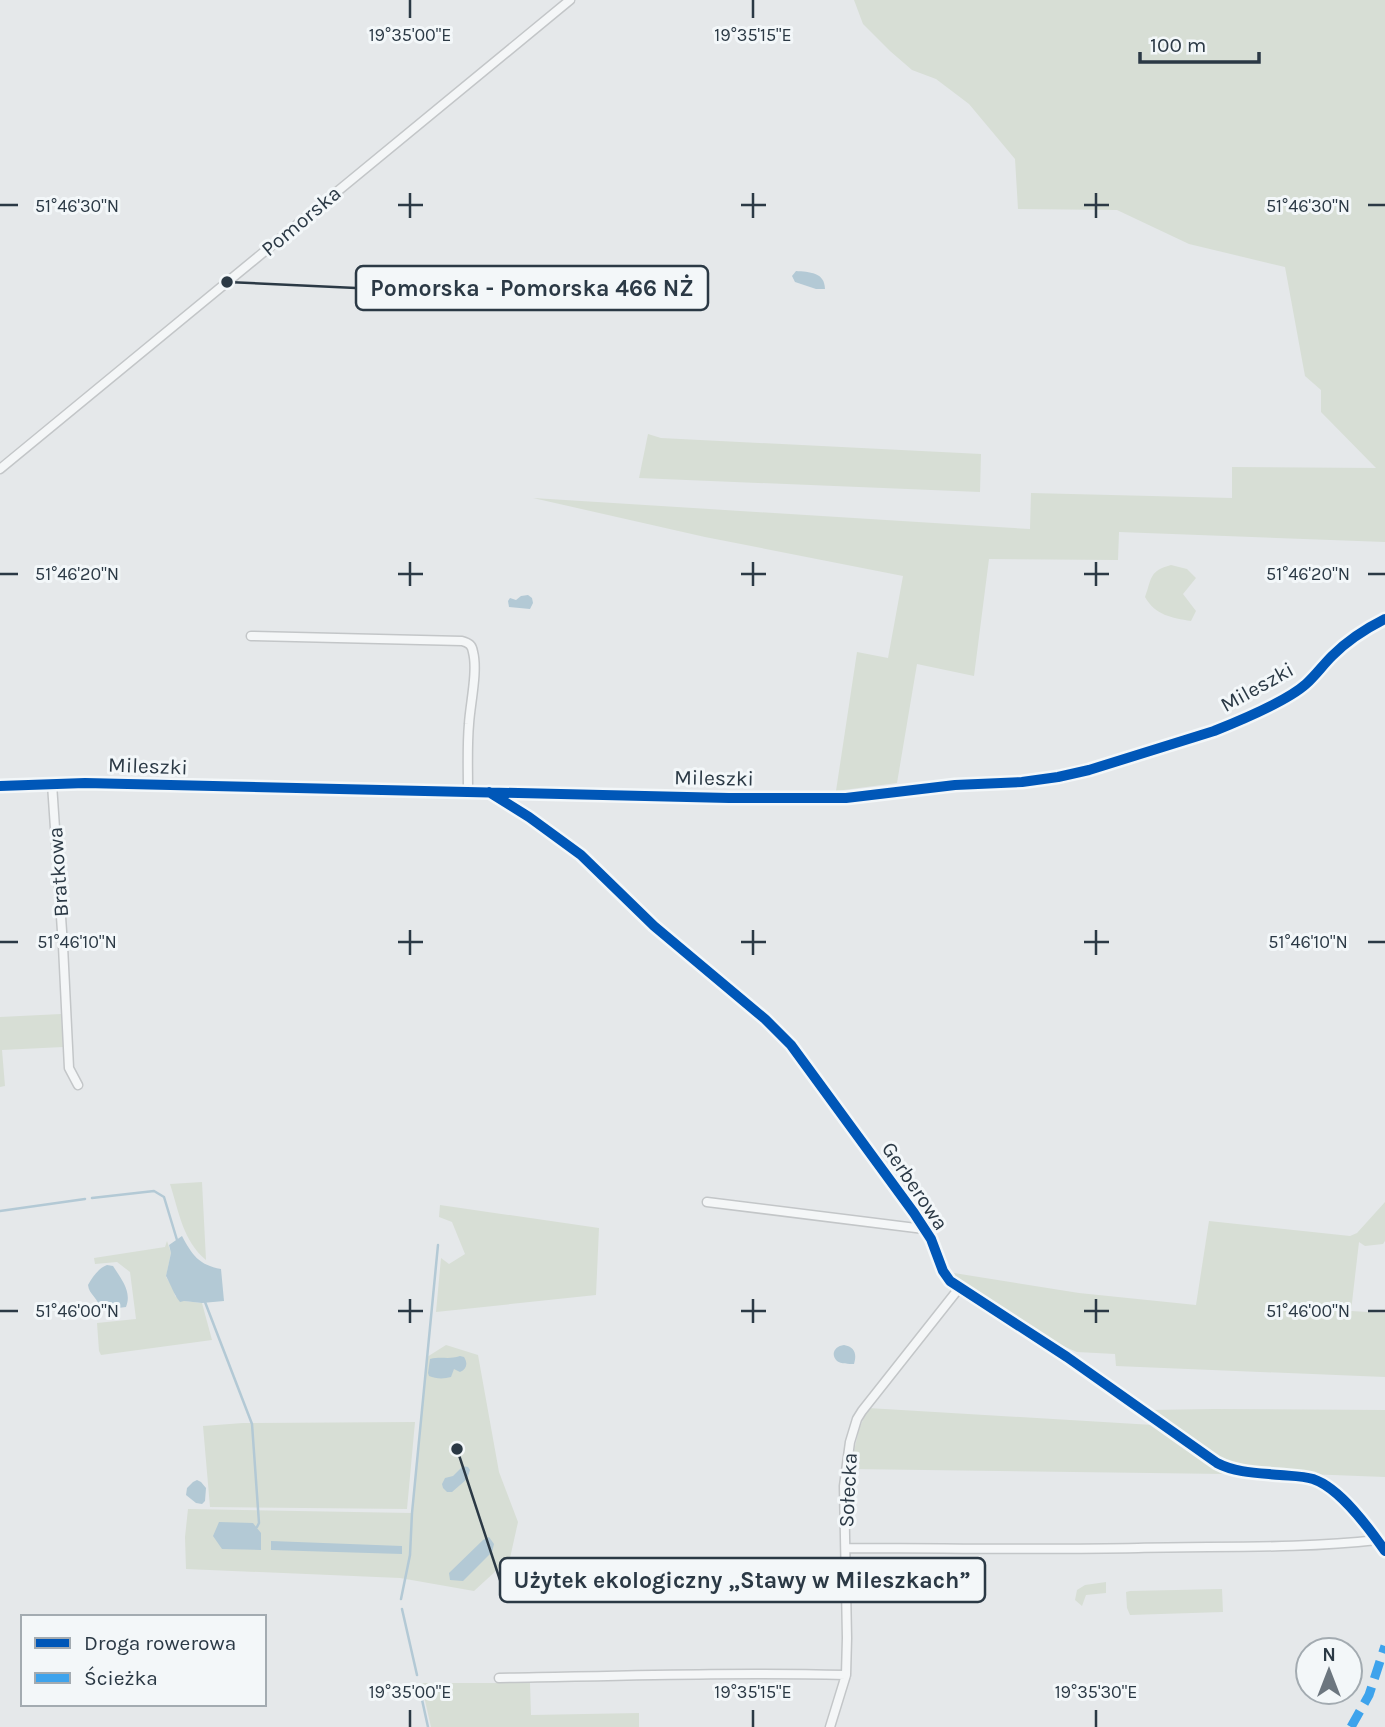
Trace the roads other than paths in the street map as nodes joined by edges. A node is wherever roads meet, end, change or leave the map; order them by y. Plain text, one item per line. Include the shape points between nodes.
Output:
1 (570, 0) edge
2 (0, 470) edge
3 (1385, 619) edge
4 (251, 636) dead end
5 (51, 784) junction
6 (0, 786) edge
7 (468, 791) junction
8 (489, 792) junction
9 (78, 1085) dead end
10 (707, 1202) dead end
11 (924, 1229) junction
12 (960, 1287) junction
13 (1377, 1540) junction
14 (846, 1548) junction
15 (1385, 1551) edge
16 (846, 1675) junction
17 (499, 1678) dead end
18 (830, 1727) edge

1 - 2 street, Pomorska
3 - 8 street, Mileszki via 1351,639 1305,685 1245,718 1058,777 846,798
4 - 7 street via 468,642 474,658
5 - 6 street, Mileszki
5 - 7 street, Mileszki
5 - 9 street, Bratkowa via 69,1068
7 - 8 street, Mileszki
8 - 11 street, Gerberowa via 581,855 654,926 791,1045
10 - 11 street
11 - 12 street, Gerberowa via 943,1271
12 - 13 street, Gerberowa via 1217,1464 1320,1483 1355,1511
12 - 14 street, Sołecka via 857,1419 844,1486
13 - 14 street via 1100,1549
13 - 15 street, Gerberowa
14 - 16 street, Sołecka
16 - 17 street
16 - 18 street, Sołecka

